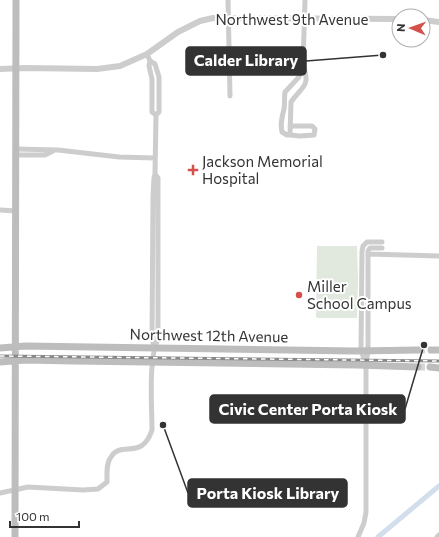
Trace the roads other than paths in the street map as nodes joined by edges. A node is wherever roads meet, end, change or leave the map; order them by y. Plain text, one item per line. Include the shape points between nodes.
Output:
1 (16, 0) edge
2 (228, 0) edge
3 (305, 0) edge
4 (229, 18) junction
5 (304, 19) junction
6 (391, 19) edge
7 (146, 54) junction
8 (303, 67) junction
9 (0, 69) edge
10 (16, 69) junction
11 (288, 88) junction
12 (298, 95) junction
13 (230, 96) dead end
14 (290, 126) junction
15 (290, 135) junction
16 (16, 152) junction
17 (156, 158) junction
18 (0, 210) edge
19 (16, 211) junction
20 (382, 242) dead end
21 (382, 248) dead end
22 (368, 254) junction
23 (439, 256) edge
24 (16, 347) junction
25 (154, 347) junction
26 (0, 348) edge
27 (365, 350) junction
28 (418, 350) tunnel mouth
29 (16, 361) junction
30 (0, 362) edge
31 (153, 362) junction
32 (366, 366) junction
33 (418, 367) tunnel mouth
34 (430, 368) tunnel mouth
35 (439, 368) edge
36 (16, 490) junction
37 (0, 493) edge
38 (15, 537) edge
39 (358, 537) edge

1 - 10 main road
2 - 4 street
3 - 5 street
4 - 5 street, Northwest 9th Avenue
4 - 7 street, Northwest 9th Avenue via 200,21 178,32
4 - 13 street
5 - 6 street, Northwest 9th Avenue
5 - 8 street
7 - 10 street, Northwest 9th Avenue via 120,66 106,69
7 - 17 street via 155,64 159,77
8 - 11 street via 299,77
8 - 12 street via 306,70 306,82
9 - 10 street, Northwest 9th Avenue
10 - 16 main road
11 - 12 street via 292,96
11 - 15 street via 285,92 281,126 283,133
12 - 14 street via 291,104
14 - 15 street
14 - 15 street via 312,126 315,129 314,135
16 - 17 street via 54,150
16 - 19 main road
17 - 25 street via 153,196
18 - 19 street
19 - 24 main road
20 - 27 street via 367,242 362,248
21 - 22 street via 370,248
22 - 23 street
22 - 27 street
24 - 25 main road, Northwest 12th Avenue
24 - 26 main road, Northwest 12th Avenue
24 - 29 main road
25 - 27 main road, Northwest 12th Avenue
25 - 31 street
27 - 28 main road, Northwest 12th Avenue
27 - 32 street
29 - 30 main road, Northwest 12th Avenue
29 - 31 main road, Northwest 12th Avenue
29 - 36 main road
31 - 32 main road, Northwest 12th Avenue
31 - 36 street via 152,430 149,439 136,449 120,449 111,456 107,468 107,482 98,489 28,487
32 - 33 main road, Northwest 12th Avenue
32 - 39 street via 366,512
34 - 35 main road
36 - 37 street
36 - 38 main road

